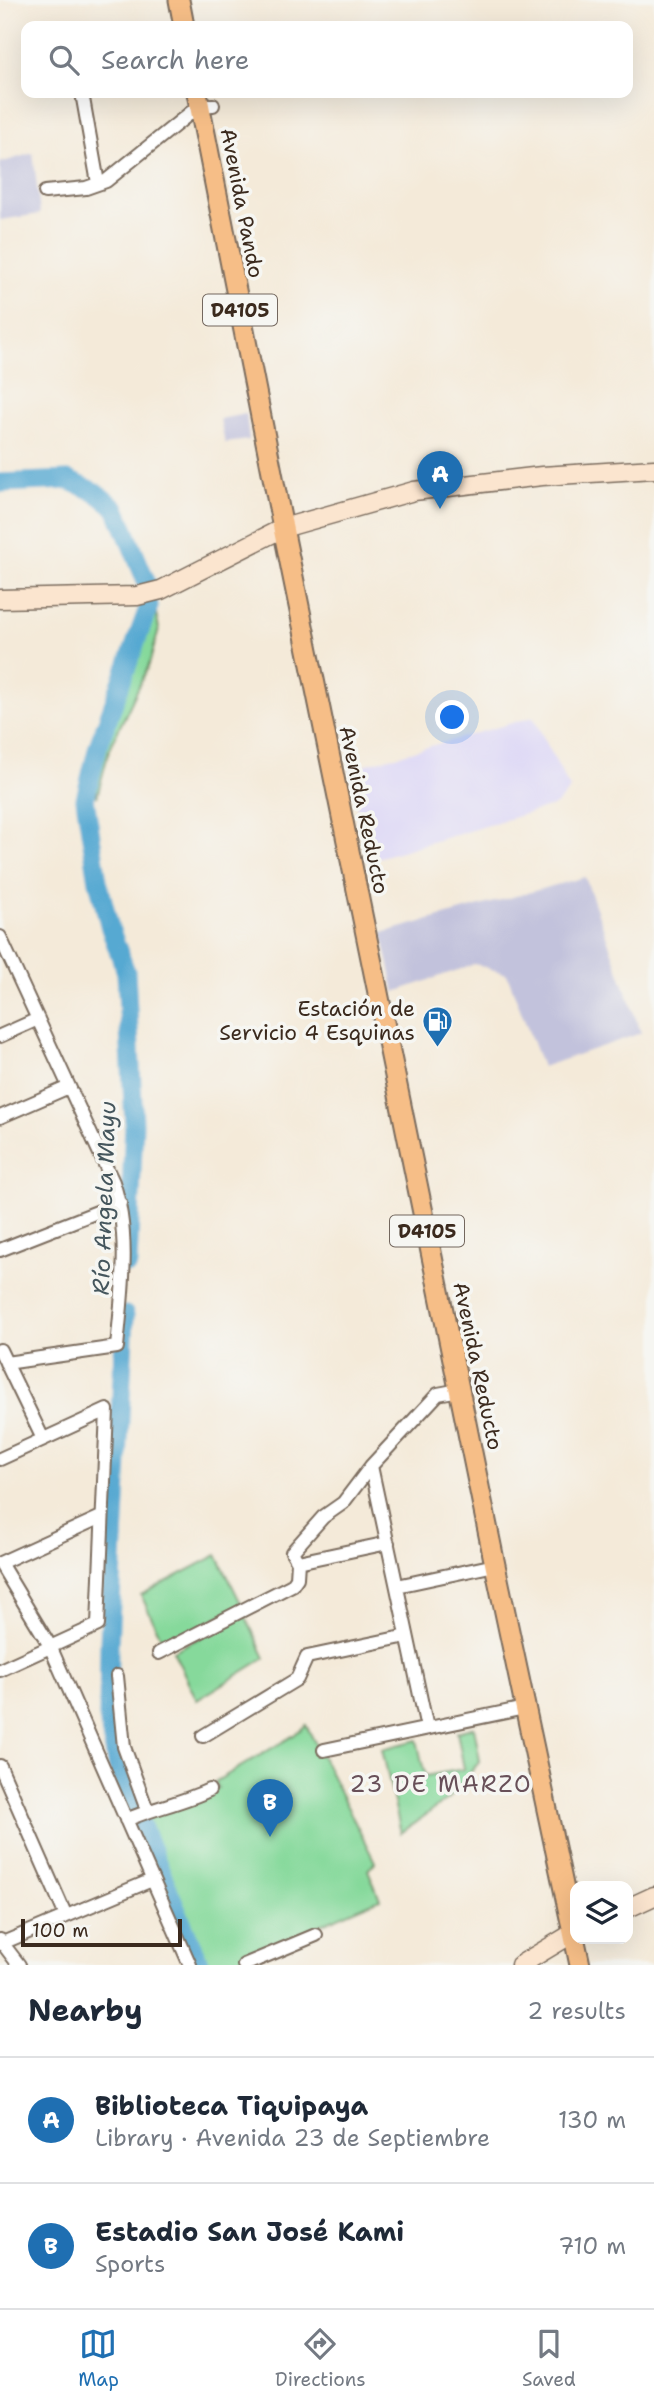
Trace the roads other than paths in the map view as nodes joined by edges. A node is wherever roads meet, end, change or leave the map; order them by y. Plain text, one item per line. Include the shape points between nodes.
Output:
1 (179, 0) edge
2 (183, 21) edge
3 (83, 98) edge
4 (203, 101) edge
5 (98, 183) junction
6 (45, 192) dead end
7 (654, 468) edge
8 (283, 528) junction
9 (0, 599) edge
10 (0, 937) edge
11 (38, 1020) junction
12 (0, 1036) edge
13 (69, 1087) junction
14 (0, 1117) edge
15 (121, 1203) junction
16 (0, 1250) edge
17 (2, 1354) edge
18 (459, 1390) junction
19 (43, 1439) junction
20 (0, 1459) edge
21 (371, 1465) junction
22 (101, 1517) junction
23 (388, 1543) junction
24 (298, 1562) junction
25 (0, 1563) edge
26 (495, 1565) junction
27 (397, 1586) junction
28 (407, 1636) junction
29 (50, 1646) junction
30 (159, 1653) dead end
31 (0, 1671) edge
32 (117, 1676) dead end
33 (525, 1708) junction
34 (427, 1728) junction
35 (203, 1735) dead end
36 (324, 1749) dead end
37 (0, 1766) edge
38 (209, 1790) dead end
39 (147, 1810) junction
40 (126, 1820) junction
41 (152, 1880) junction
42 (654, 1896) edge
43 (633, 1906) edge
44 (570, 1915) edge
45 (66, 1916) junction
46 (316, 1935) dead end
47 (570, 1935) edge
48 (1, 1943) edge
49 (576, 1944) edge
50 (19, 1965) edge
51 (190, 1965) edge
52 (244, 1965) edge
53 (520, 1965) edge
54 (580, 1965) edge

1 - 2 main road
3 - 5 street
4 - 5 street
4 - 8 main road, Avenida Pando / D4105
5 - 6 street
7 - 8 main road via 414,491
8 - 9 main road via 161,590 137,596
8 - 18 main road, Avenida Reducto / D4105
10 - 11 street
11 - 12 street
11 - 13 street
13 - 14 street
13 - 15 street
15 - 16 street
15 - 17 street via 124,1275 117,1348
17 - 19 street
18 - 21 street via 438,1394
18 - 26 main road, Avenida Reducto / D4105
19 - 20 street
19 - 22 street via 107,1410
21 - 23 street
21 - 24 street via 343,1503 323,1517 292,1552
22 - 25 street
22 - 29 street via 98,1625
23 - 24 street
23 - 27 street
24 - 30 street via 292,1585
25 - 29 street
26 - 27 street
26 - 33 main road, Avenida Reducto / D4105
27 - 28 street
28 - 34 street
28 - 35 street via 307,1657 297,1679
29 - 31 street
29 - 40 street
32 - 39 street via 124,1747
33 - 34 street
33 - 44 main road, Avenida Reducto / D4105
34 - 36 street
37 - 45 street
38 - 39 street via 185,1802
39 - 40 street
40 - 41 street
41 - 45 street
41 - 51 street
42 - 43 main road
45 - 48 street
46 - 52 street
47 - 53 main road
48 - 50 street
49 - 54 main road, Avenida Reducto / D4105

